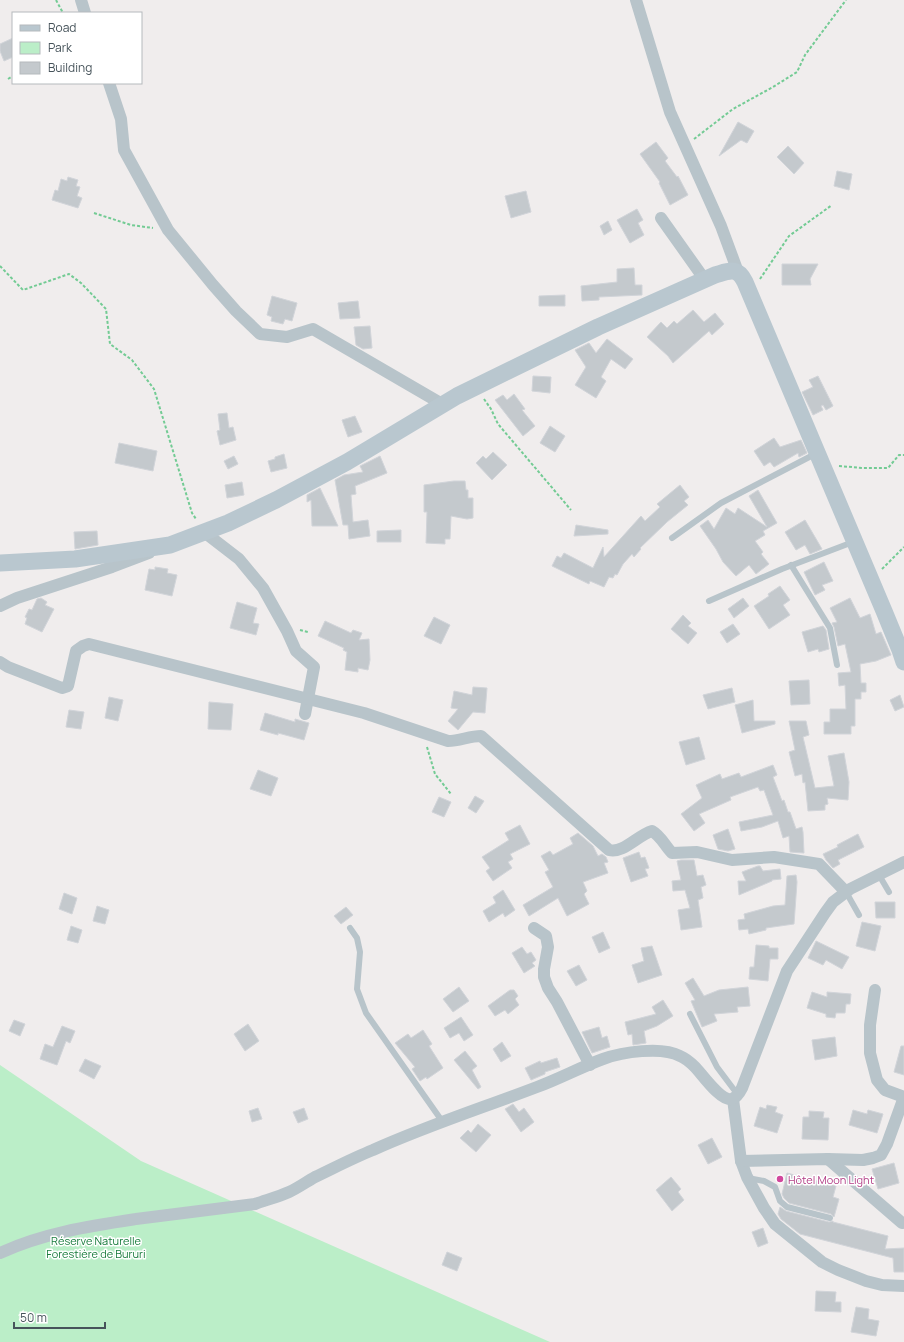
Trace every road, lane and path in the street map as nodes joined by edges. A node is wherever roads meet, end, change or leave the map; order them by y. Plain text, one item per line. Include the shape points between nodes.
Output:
1 (56, 0) edge
2 (81, 0) edge
3 (636, 0) edge
4 (846, 0) edge
5 (62, 12) edge
6 (85, 12) edge
7 (12, 77) edge
8 (8, 79) dead end
9 (109, 84) edge
10 (685, 146) junction
11 (832, 205) dead end
12 (94, 213) dead end
13 (661, 218) dead end
14 (168, 230) junction
15 (0, 266) edge
16 (738, 272) junction
17 (705, 280) junction
18 (748, 288) junction
19 (475, 387) junction
20 (442, 404) junction
21 (904, 455) edge
22 (821, 459) junction
23 (571, 510) dead end
24 (204, 532) junction
25 (672, 538) dead end
26 (855, 541) junction
27 (170, 545) junction
28 (904, 547) edge
29 (0, 563) edge
30 (791, 565) junction
31 (871, 579) junction
32 (709, 601) dead end
33 (0, 606) edge
34 (0, 662) edge
35 (904, 662) edge
36 (837, 665) dead end
37 (308, 699) junction
38 (305, 714) dead end
39 (423, 732) junction
40 (451, 794) dead end
41 (904, 862) edge
42 (879, 875) junction
43 (846, 892) junction
44 (889, 892) dead end
45 (859, 915) dead end
46 (350, 928) dead end
47 (534, 928) dead end
48 (875, 990) dead end
49 (690, 1014) dead end
50 (590, 1065) junction
51 (736, 1097) junction
52 (904, 1097) edge
53 (442, 1121) junction
54 (828, 1159) junction
55 (741, 1161) junction
56 (747, 1177) junction
57 (830, 1218) dead end
58 (902, 1223) dead end
59 (0, 1253) edge
60 (904, 1286) edge

1 - 5 path
2 - 6 street
3 - 10 street via 670,112
4 - 10 path via 805,54 797,72 733,109
7 - 8 path
9 - 14 street via 121,119 124,150
10 - 16 street via 721,226
11 - 18 path via 789,236 761,278
12 - 14 path via 131,225
13 - 17 street
14 - 20 street via 236,312 260,334 287,337 313,329
15 - 24 path via 23,290 68,274 81,283 106,309 110,344 132,360 154,389 192,513
16 - 17 street via 732,270
16 - 18 street
17 - 19 street via 592,330
18 - 22 street
19 - 20 street
19 - 23 path via 491,408 498,424
20 - 24 street via 347,462 276,500
21 - 22 path via 899,455 888,468 863,468
22 - 25 lane via 721,503
22 - 26 street
24 - 27 street
24 - 37 street via 239,559 263,588 296,651 314,667
26 - 30 lane
26 - 31 street
27 - 29 street via 75,559
27 - 33 street via 112,568 17,598
28 - 31 path
30 - 32 lane
30 - 36 lane via 830,628
31 - 35 street
34 - 37 street via 62,688 68,686 76,651 89,644
37 - 38 street
37 - 39 street
39 - 40 path via 435,774
39 - 43 street via 448,741 481,736 609,850 620,850 652,831 659,835 672,853 697,852 732,860 774,857 819,864
41 - 42 street
42 - 43 street
42 - 44 lane
43 - 45 lane
43 - 51 street via 825,913 787,972
46 - 53 lane via 357,938 360,952 357,988 366,1013
47 - 50 street via 546,936 548,947 544,977 548,988
48 - 52 street via 870,1025 870,1053 878,1080 885,1090
49 - 51 lane via 717,1067
50 - 51 street via 604,1058 623,1054 669,1052 680,1055 694,1065 719,1094 727,1099
50 - 53 street
51 - 55 street
52 - 54 street via 881,1155 863,1160
53 - 59 street via 372,1150 290,1191 255,1204 59,1232 16,1245
54 - 55 street
54 - 58 street
55 - 56 street
56 - 57 lane via 775,1186 780,1201 787,1207
56 - 60 street via 776,1224 822,1262 866,1281

